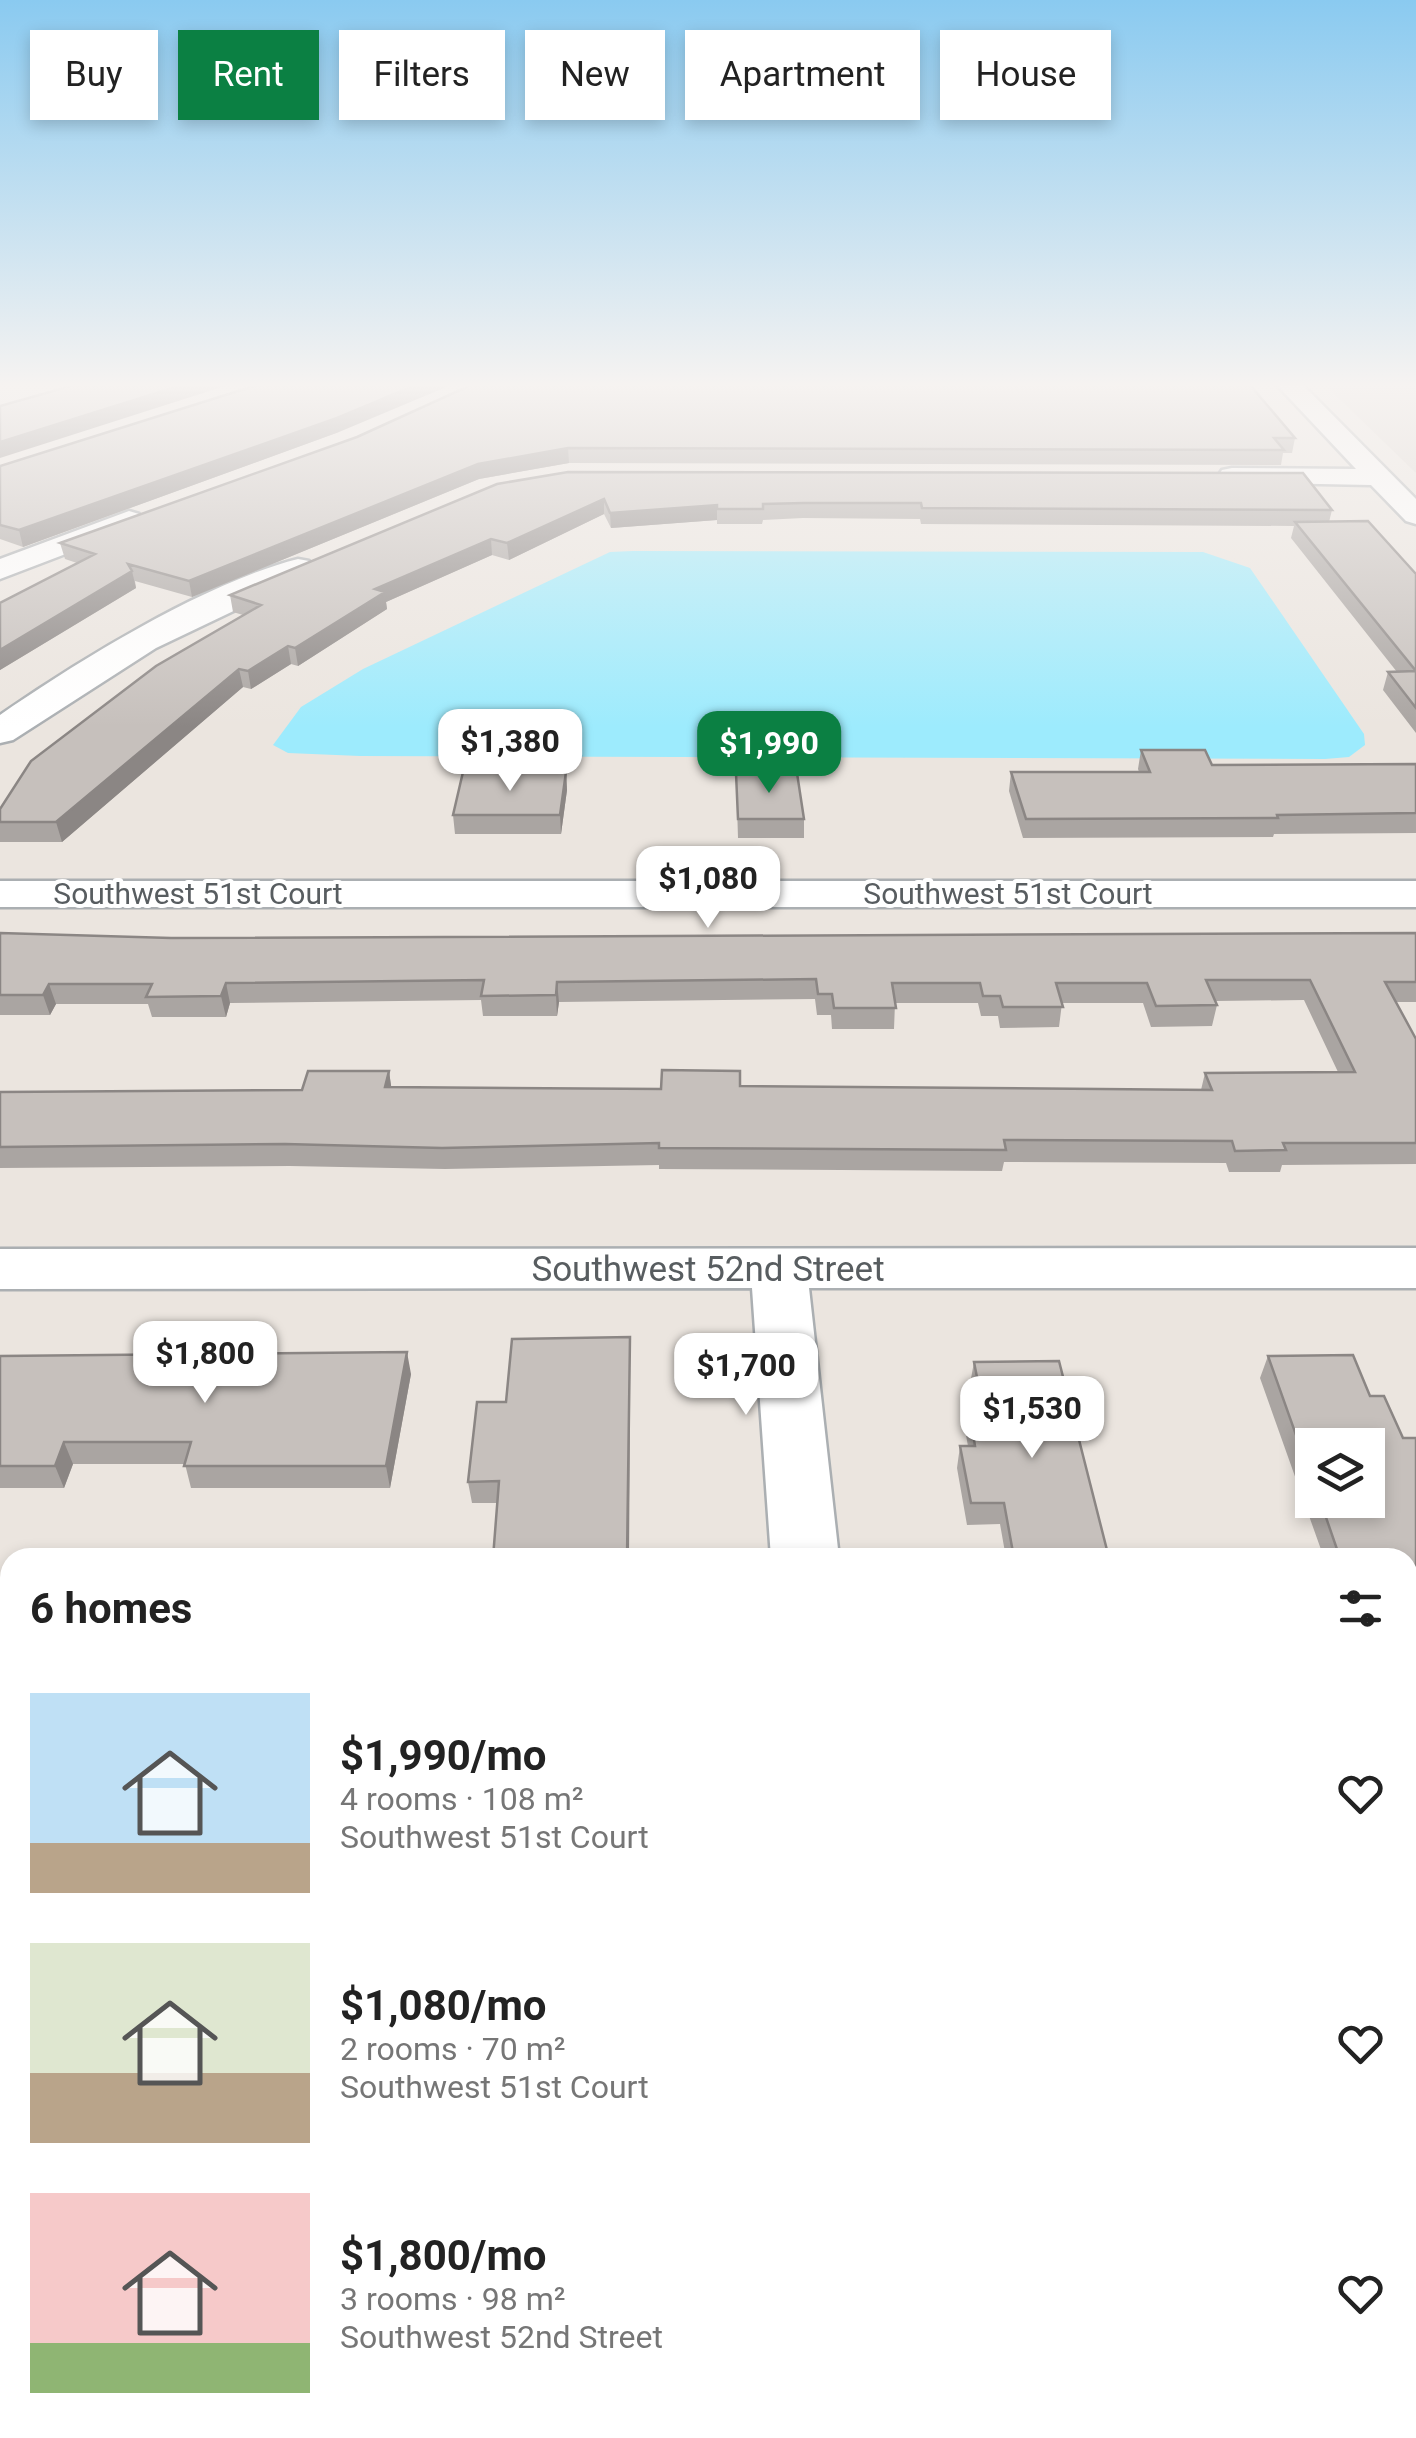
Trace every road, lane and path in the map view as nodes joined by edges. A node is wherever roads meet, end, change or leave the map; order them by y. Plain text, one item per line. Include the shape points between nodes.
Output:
1 (160, 509) edge
2 (336, 553) edge
3 (0, 570) edge
4 (0, 732) edge
5 (0, 894) edge
6 (1416, 894) edge
7 (0, 1268) edge
8 (1416, 1268) edge
9 (779, 1270) junction
10 (804, 1548) edge

1 - 3 street
2 - 4 street via 149,634
5 - 6 street, Southwest 51st Court
7 - 9 street, Southwest 52nd Street
8 - 9 street, Southwest 52nd Street
9 - 10 street

